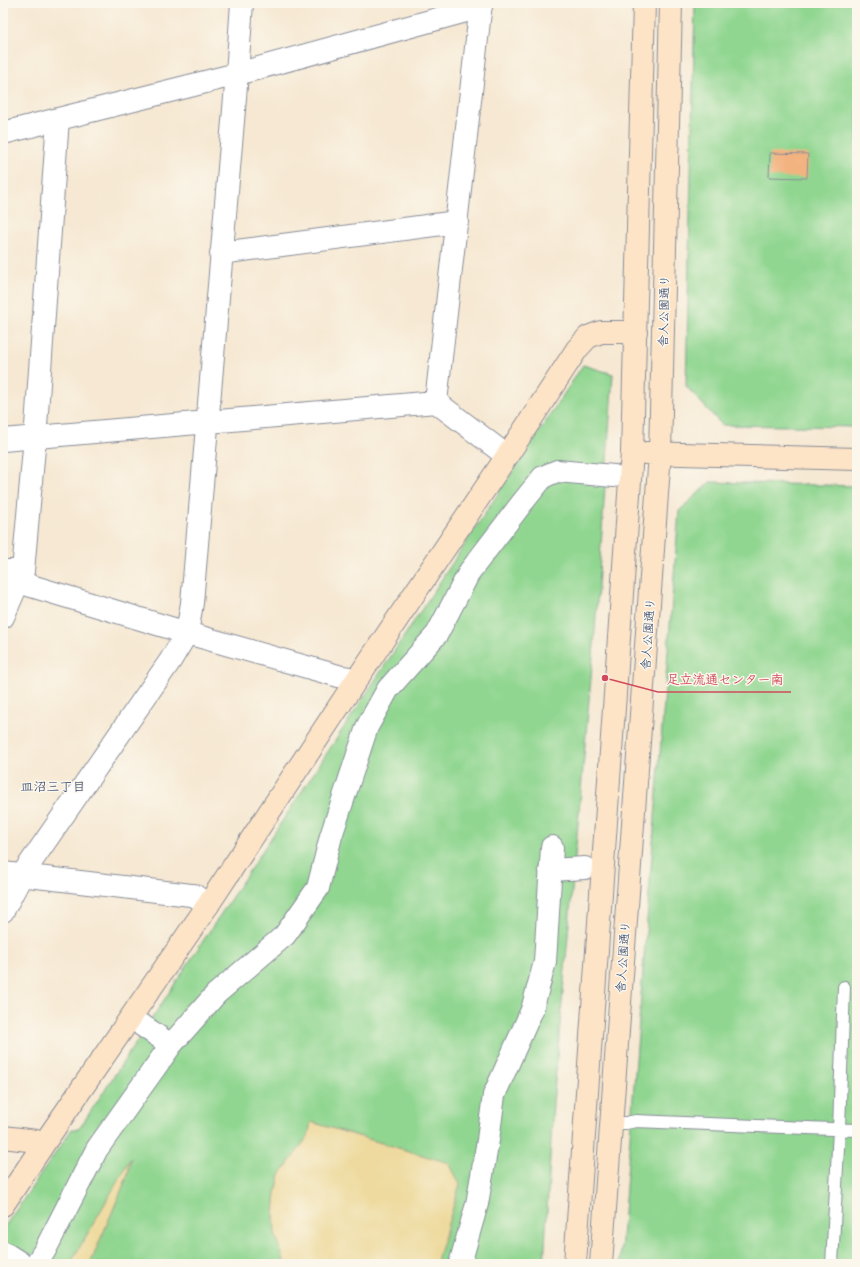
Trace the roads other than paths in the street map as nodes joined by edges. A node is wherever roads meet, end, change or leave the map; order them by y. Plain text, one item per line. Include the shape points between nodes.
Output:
1 (242, 3) edge
2 (644, 3) edge
3 (671, 3) edge
4 (481, 5) edge
5 (237, 74) junction
6 (58, 119) junction
7 (3, 133) edge
8 (457, 222) junction
9 (221, 253) junction
10 (636, 332) junction
11 (436, 402) junction
12 (207, 422) junction
13 (35, 437) junction
14 (3, 440) edge
15 (632, 452) junction
16 (660, 454) junction
17 (507, 456) junction
18 (857, 459) edge
19 (614, 476) dead end
20 (15, 575) edge
21 (3, 617) edge
22 (187, 633) junction
23 (370, 688) junction
24 (552, 847) dead end
25 (585, 868) dead end
26 (550, 870) junction
27 (12, 874) edge
28 (208, 905) junction
29 (3, 911) edge
30 (844, 987) dead end
31 (143, 1026) dead end
32 (171, 1044) junction
33 (611, 1123) junction
34 (839, 1129) junction
35 (857, 1130) edge
36 (3, 1137) edge
37 (45, 1142) junction
38 (3, 1204) edge
39 (3, 1252) edge
40 (22, 1264) edge
41 (36, 1264) edge
42 (460, 1264) edge
43 (575, 1264) edge
44 (600, 1264) edge
45 (832, 1264) edge

1 - 5 street
2 - 10 street
3 - 16 street, 舎人公園通り
4 - 5 street
4 - 8 street
5 - 6 street
5 - 9 street
6 - 7 street
6 - 13 street
8 - 9 street
8 - 11 street
9 - 12 street
10 - 15 street
10 - 17 street via 601,332 588,337 577,349
11 - 12 street
11 - 17 street
12 - 13 street
12 - 22 street via 192,603
13 - 14 street
13 - 20 street
15 - 16 street
15 - 43 street
16 - 18 street
16 - 33 street, 舎人公園通り
17 - 23 street
19 - 23 street via 557,471 543,477 470,571 437,634 388,690
20 - 21 street
20 - 22 street
22 - 23 street via 342,676
22 - 27 street via 170,661
23 - 28 street
23 - 32 street via 367,727 331,836 318,888 286,936 216,994
24 - 26 street
25 - 26 street
26 - 42 street via 545,962 532,1010 494,1095 477,1204
27 - 28 street via 194,895
27 - 29 street
28 - 37 street
30 - 34 lane
31 - 32 street
32 - 41 street via 97,1149
33 - 34 lane via 636,1121
33 - 44 street, 舎人公園通り
34 - 35 lane
34 - 45 lane
36 - 37 street
37 - 38 street
39 - 40 street

